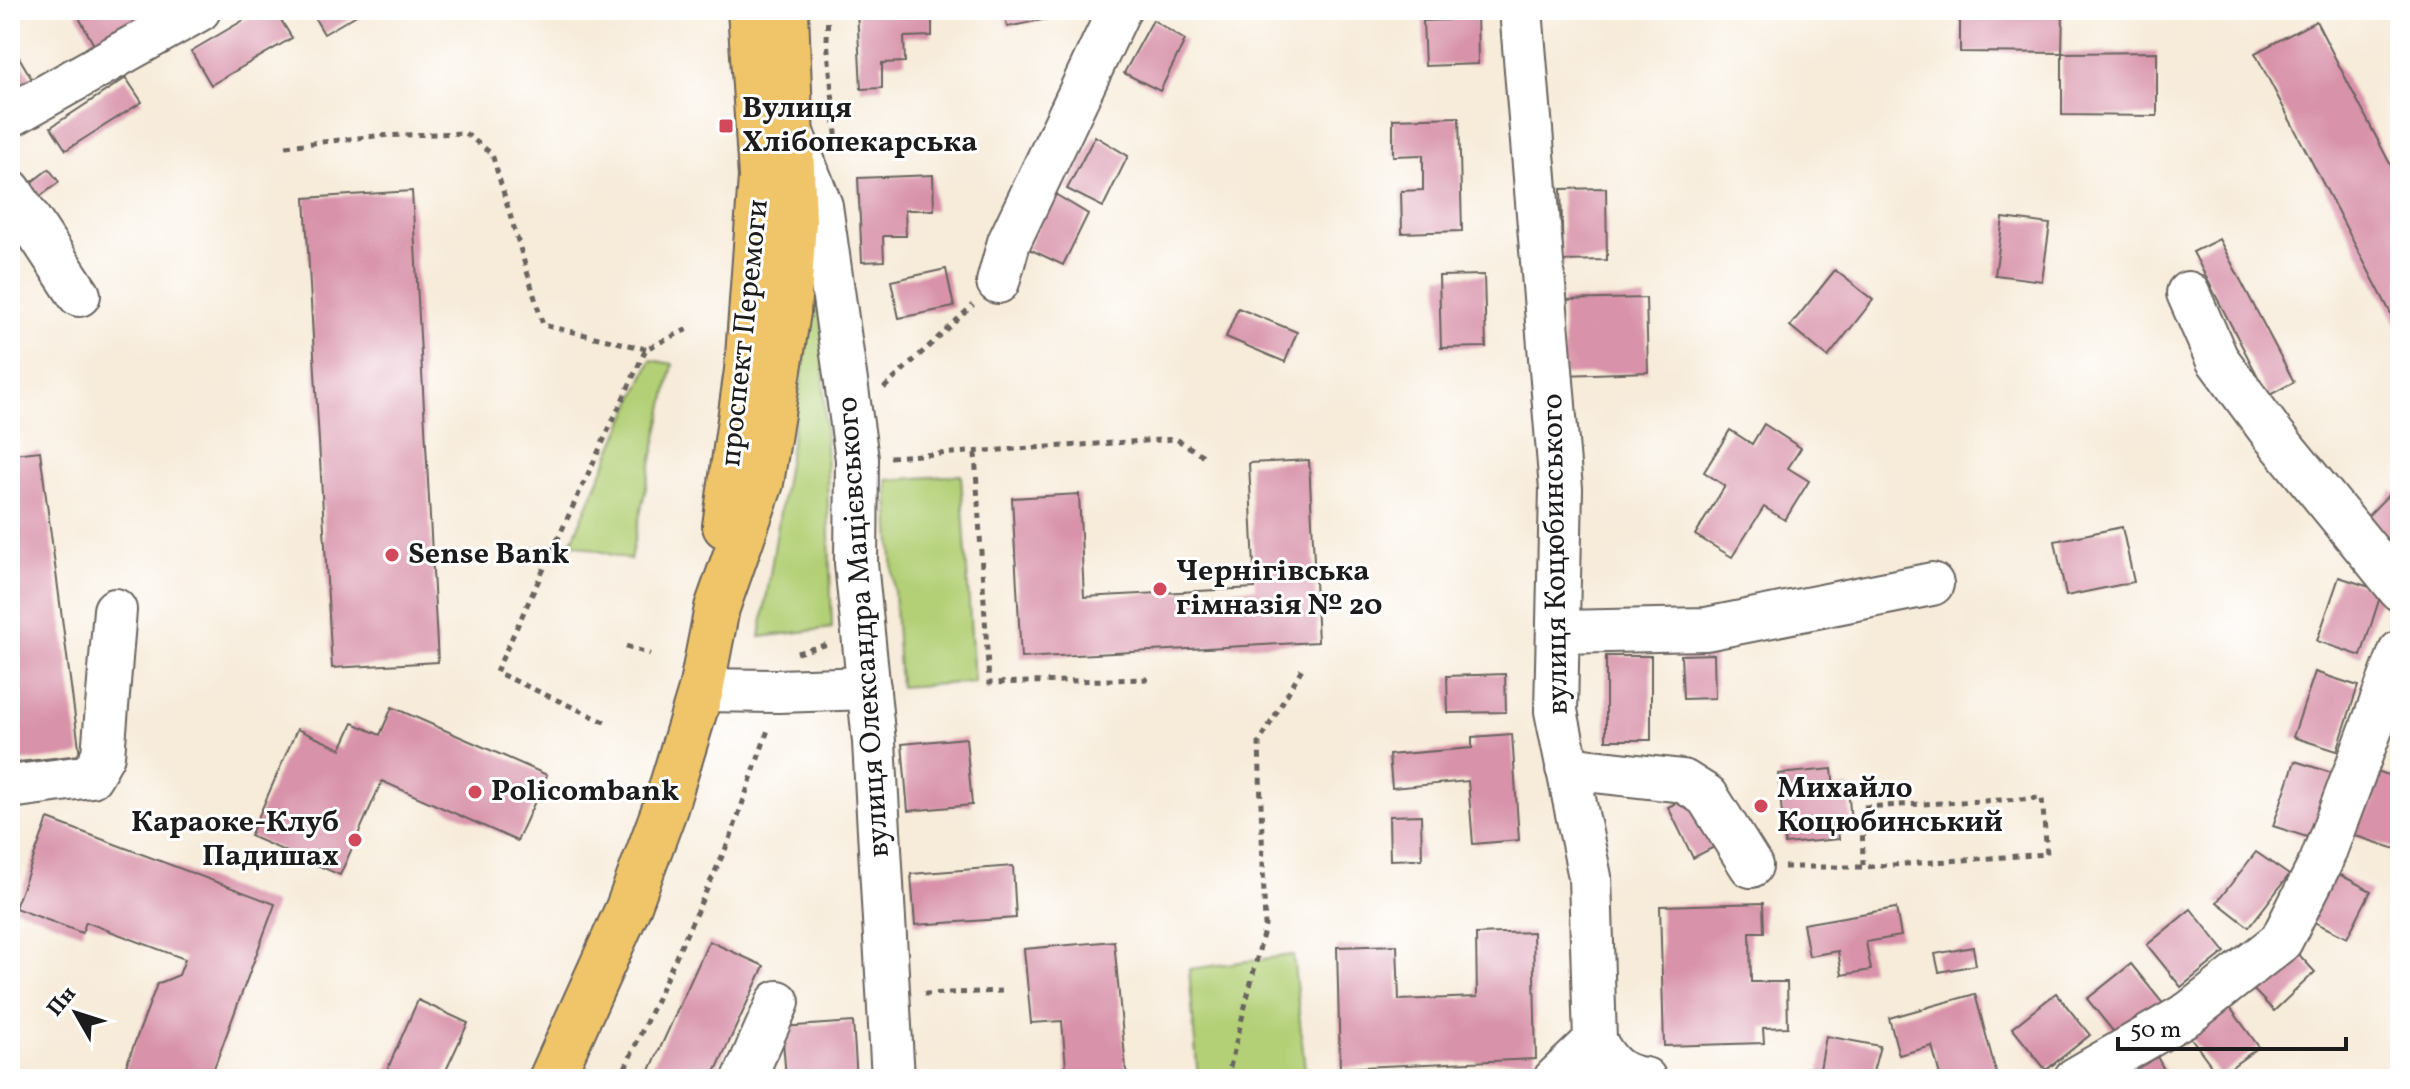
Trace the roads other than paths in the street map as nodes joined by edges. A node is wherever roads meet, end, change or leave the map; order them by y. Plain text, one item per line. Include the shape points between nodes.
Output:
1 (199, 10) edge
2 (750, 10) edge
3 (786, 10) edge
4 (1119, 10) edge
5 (1521, 10) edge
6 (10, 116) edge
7 (792, 134) junction
8 (10, 190) edge
9 (998, 282) road end
10 (2188, 293) dead end
11 (79, 295) dead end
12 (1932, 584) dead end
13 (2400, 590) edge
14 (717, 608) junction
15 (115, 610) dead end
16 (1559, 632) junction
17 (2400, 652) edge
18 (869, 688) junction
19 (701, 690) junction
20 (1567, 768) junction
21 (10, 787) edge
22 (1751, 866) road end
23 (778, 1002) dead end
24 (1595, 1041) junction
25 (551, 1079) edge
26 (744, 1079) edge
27 (893, 1079) edge
28 (1555, 1079) edge
29 (1645, 1079) edge
30 (2075, 1079) edge

1 - 6 street
2 - 14 main road, проспект Перемоги via 761,177 747,370
3 - 7 main road, проспект Перемоги
4 - 9 street via 1009,242
5 - 16 street, вулиця Коцюбинського via 1561,489
7 - 14 main road, проспект Перемоги via 792,252 777,397 761,483
7 - 18 street, вулиця Олександра Мацієвського via 821,206 857,459 856,563
8 - 11 street
10 - 13 street via 2217,359
12 - 16 street via 1706,629
14 - 19 main road, проспект Перемоги
15 - 21 street via 103,755 91,776
16 - 20 street, вулиця Коцюбинського via 1556,711
17 - 30 street via 2321,862 2281,941 2189,1013
18 - 19 street
18 - 27 street, вулиця Олександра Мацієвського
19 - 25 main road, проспект Перемоги via 628,908
20 - 22 street via 1683,781 1707,796
20 - 24 street, вулиця Коцюбинського via 1590,877
23 - 26 street
24 - 28 street
24 - 29 street via 1607,1063 1632,1078

